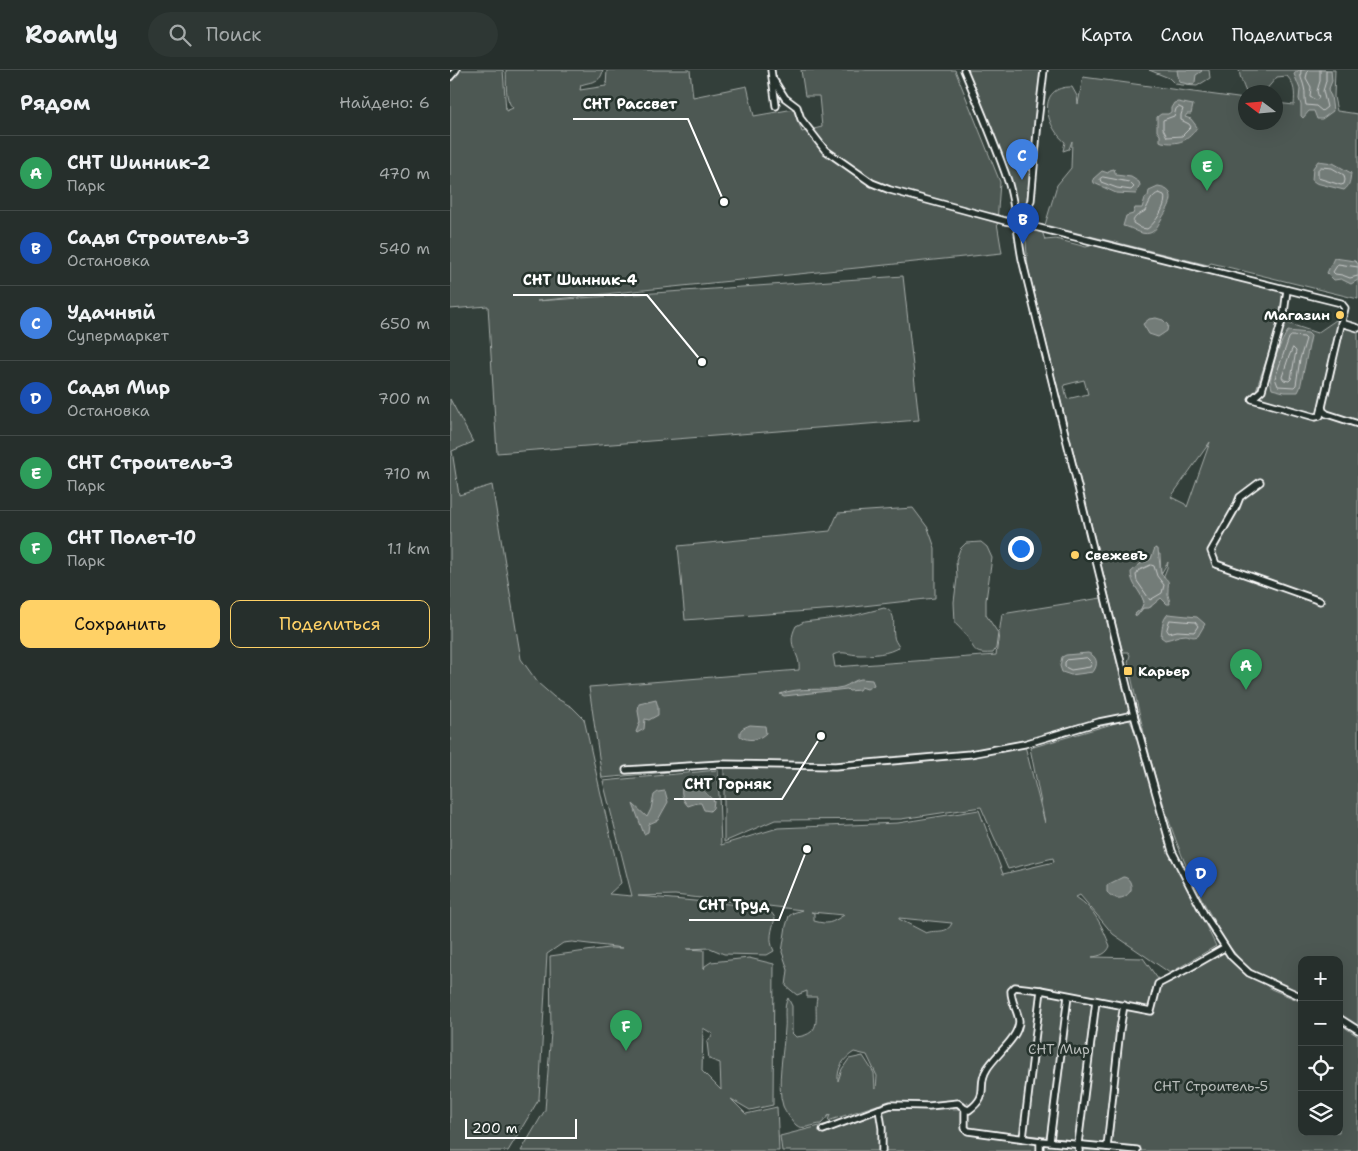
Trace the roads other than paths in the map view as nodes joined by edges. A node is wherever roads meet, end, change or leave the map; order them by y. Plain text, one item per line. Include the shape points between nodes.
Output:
1 (456, 70) edge
2 (771, 70) edge
3 (964, 70) edge
4 (1044, 70) edge
5 (450, 78) edge
6 (773, 79) junction
7 (775, 99) junction
8 (791, 102) junction
9 (776, 106) dead end
10 (1018, 223) junction
11 (1287, 290) junction
12 (1341, 323) junction
13 (1358, 328) edge
14 (1322, 407) junction
15 (1358, 424) edge
16 (1260, 482) dead end
17 (1320, 601) dead end
18 (1134, 715) junction
19 (626, 770) dead end
20 (1224, 948) junction
21 (1041, 990) junction
22 (1298, 995) edge
23 (1068, 996) junction
24 (1096, 1001) junction
25 (1124, 1005) junction
26 (1343, 1021) edge
27 (1358, 1030) edge
28 (879, 1109) junction
29 (965, 1109) junction
30 (823, 1130) dead end
31 (1023, 1138) junction
32 (1040, 1141) junction
33 (1050, 1141) junction
34 (1078, 1144) junction
35 (1107, 1147) junction
36 (1120, 1149) edge
37 (1137, 1150) edge
38 (882, 1151) edge
39 (1040, 1151) edge
40 (1079, 1151) edge

1 - 5 street
2 - 6 street
3 - 10 street via 1008,180
4 - 10 street via 1031,200
6 - 7 street
6 - 8 street
7 - 8 street
7 - 9 street
8 - 10 street via 797,106 801,119 825,150 872,183
10 - 11 street
10 - 18 street via 1022,259
11 - 12 street via 1341,303 1345,308
11 - 14 street via 1284,313 1262,390 1252,399 1314,417 1320,416
12 - 13 street
12 - 14 street
14 - 15 street via 1327,414
16 - 17 street via 1240,497 1211,551 1216,564
18 - 19 street via 1024,744 970,754 844,765 721,764
18 - 20 street via 1172,851
20 - 22 street via 1249,973
20 - 25 street via 1158,984 1151,1011
21 - 23 street
21 - 29 street via 1020,987 1011,991 1019,1022 1016,1031 1009,1045 985,1071 982,1097 970,1110
21 - 31 street
23 - 24 street
23 - 33 street
24 - 25 street
24 - 34 street
25 - 35 street
26 - 27 street
28 - 29 street via 891,1105 958,1103
28 - 30 street
28 - 38 street
29 - 31 street via 968,1132
31 - 32 street
32 - 33 street
32 - 39 street
33 - 34 street
34 - 35 street
34 - 40 street
35 - 36 street
36 - 37 street

